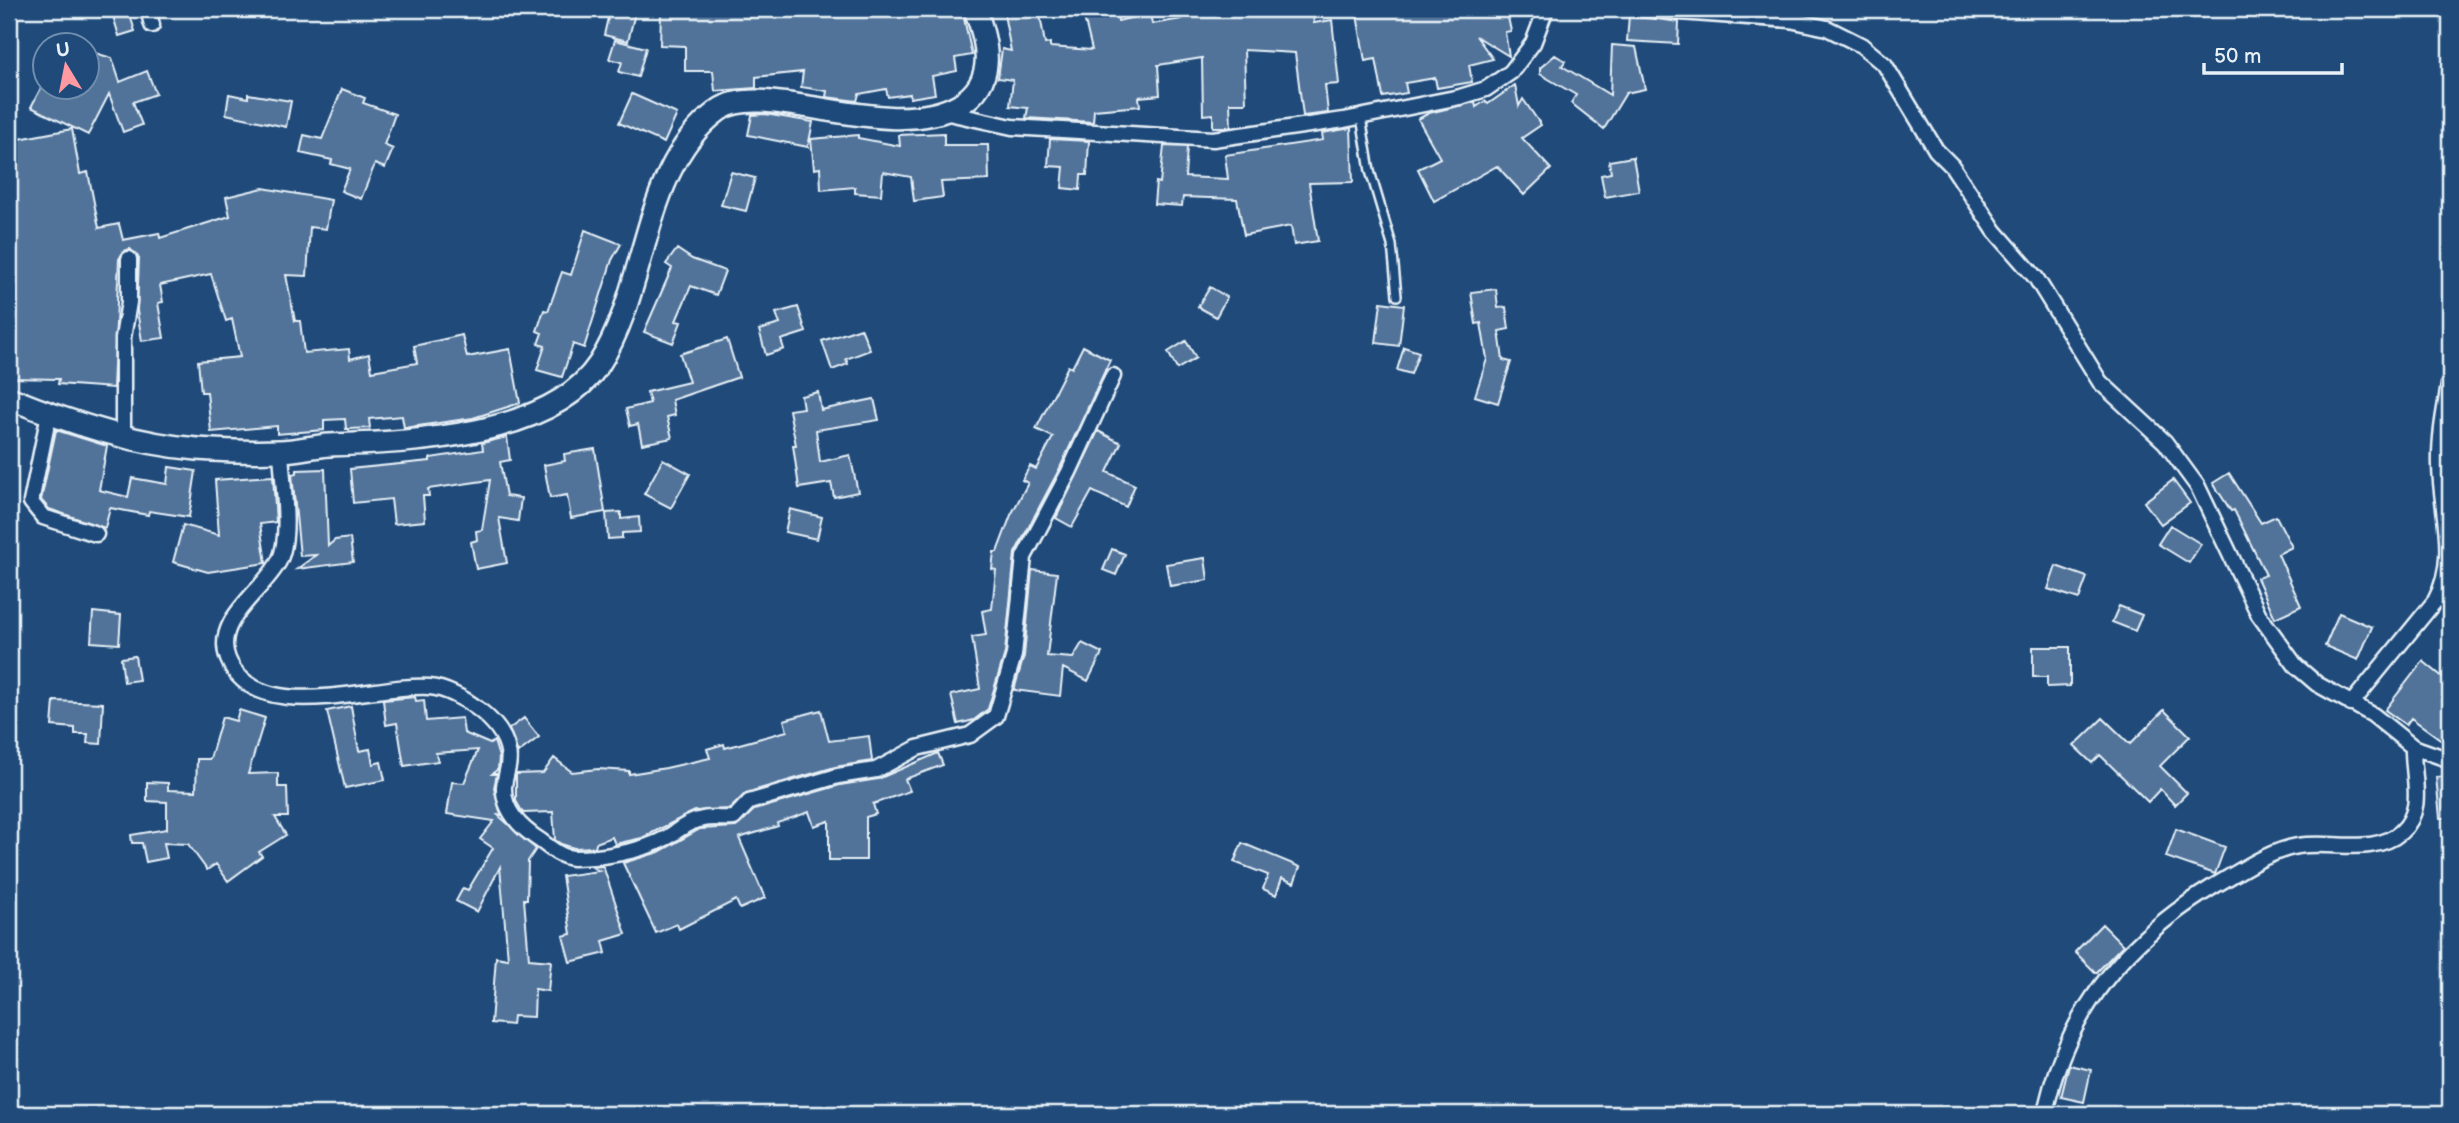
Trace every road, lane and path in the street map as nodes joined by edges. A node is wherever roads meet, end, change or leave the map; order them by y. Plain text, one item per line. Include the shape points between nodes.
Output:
1 (148, 9) edge
2 (975, 9) edge
3 (1546, 9) edge
4 (1638, 9) edge
5 (152, 25) dead end
6 (944, 112) junction
7 (1361, 117) junction
8 (129, 260) dead end
9 (1397, 296) dead end
10 (1113, 376) dead end
11 (2450, 379) edge
12 (9, 398) edge
13 (49, 414) junction
14 (123, 436) junction
15 (281, 452) junction
16 (96, 534) dead end
17 (2351, 704) junction
18 (2413, 747) junction
19 (2450, 760) edge
20 (2045, 1114) edge

1 - 5 street
2 - 6 main road via 987,54 986,71 974,93
3 - 7 street via 1533,43 1518,63 1486,89
4 - 17 street via 1790,20 1827,28 1861,45 1885,65 1936,150 2036,278 2100,382 2165,442 2198,487 2233,565 2281,648 2296,666
6 - 7 street via 1012,127 1213,139
6 - 15 main road via 893,120 763,103 722,108 694,135 658,197 617,332 598,366 580,385 558,402 481,431
7 - 9 lane via 1370,171 1392,245
8 - 14 street
10 - 15 street via 1024,557 1014,655 1004,697 996,716 985,726 971,735 917,748 876,770 749,802 734,818 702,819 628,851 571,858 515,822 504,788 510,767 508,748 494,725 460,696 432,687 402,687 333,697 294,697 252,687 237,673 228,659 229,628 270,577 285,546
11 - 17 street via 2440,467 2449,560 2445,582 2435,601
12 - 13 main road
13 - 14 main road
13 - 16 street via 31,502 44,517
14 - 15 main road via 197,449
17 - 18 street
18 - 19 street
18 - 20 street via 2416,802 2413,818 2400,833 2380,843 2297,846 2248,867 2165,920 2109,973 2060,1054

